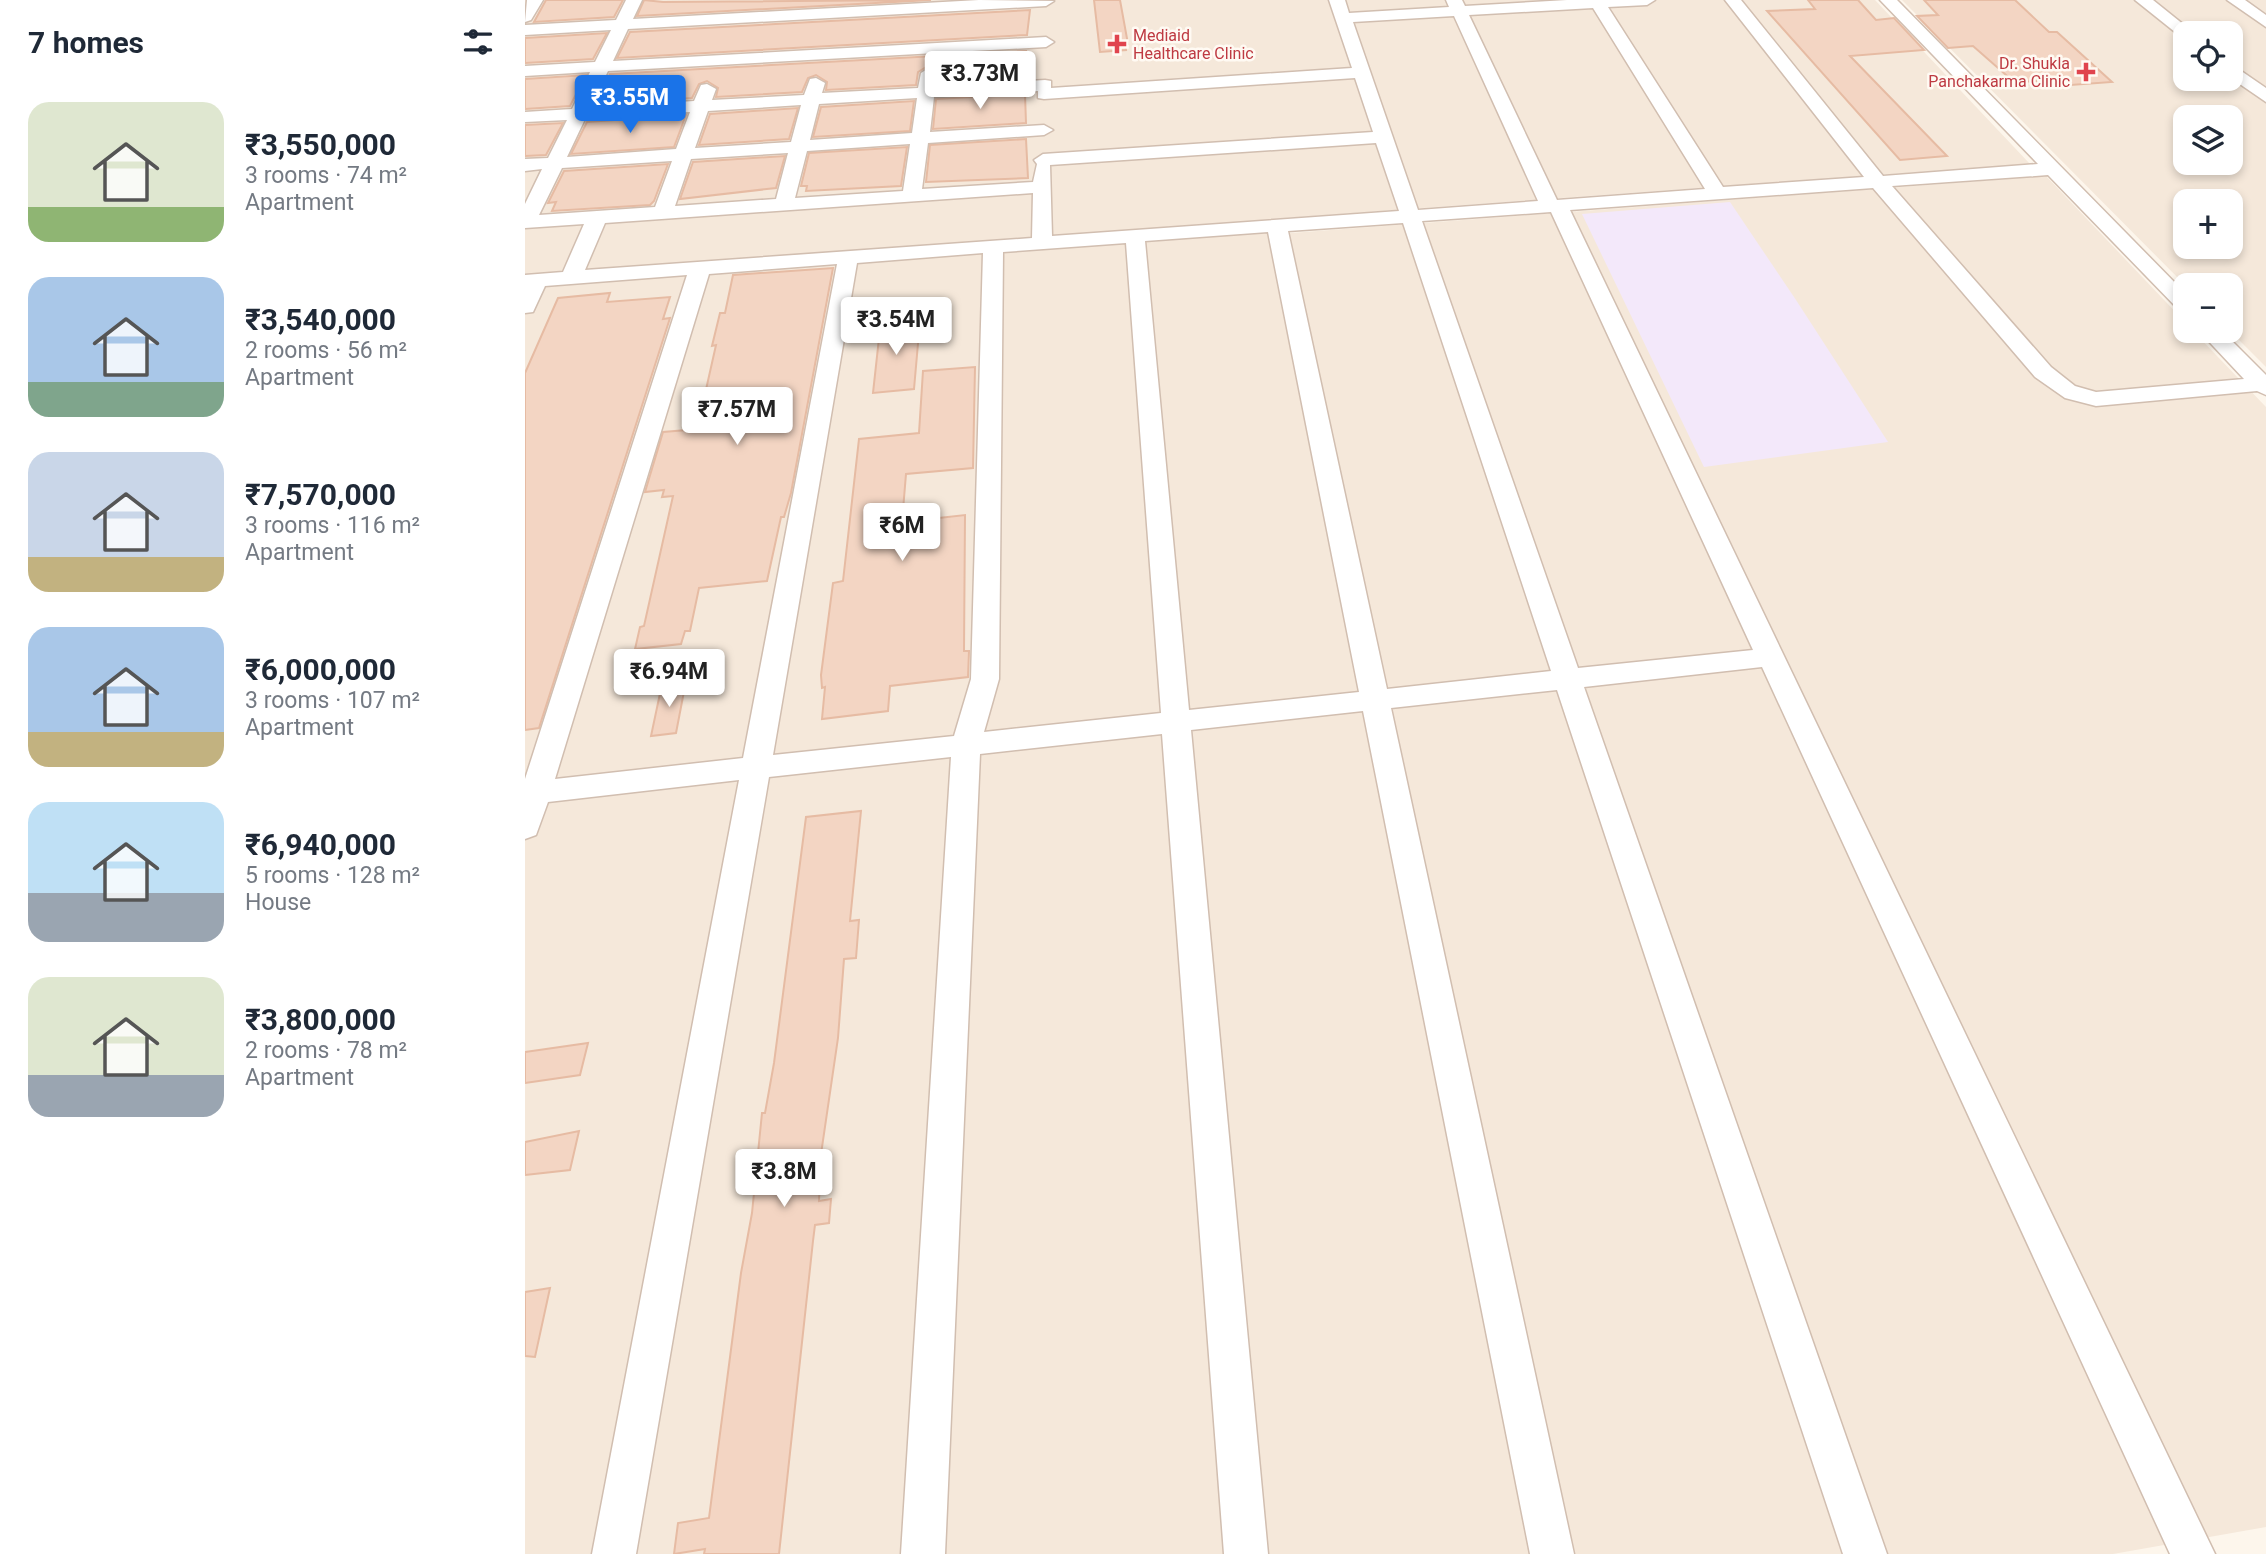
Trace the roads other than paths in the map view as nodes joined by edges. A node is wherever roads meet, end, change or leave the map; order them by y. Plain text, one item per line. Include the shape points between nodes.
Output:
1 (535, 0) edge
2 (634, 0) edge
3 (739, 0) edge
4 (1337, 0) edge
5 (1647, 0) edge
6 (1733, 0) edge
7 (1888, 0) edge
8 (2143, 0) edge
9 (2235, 0) edge
10 (1597, 1) edge
11 (836, 6) edge
12 (1457, 6) edge
13 (525, 17) edge
14 (1046, 17) edge
15 (1343, 18) junction
16 (732, 19) junction
17 (936, 22) edge
18 (2266, 22) edge
19 (2173, 23) edge
20 (622, 25) junction
21 (525, 30) edge
22 (823, 55) junction
23 (717, 62) junction
24 (601, 69) junction
25 (525, 71) edge
26 (1362, 72) junction
27 (2243, 79) edge
28 (1045, 89) junction
29 (926, 92) junction
30 (2266, 97) edge
31 (812, 99) junction
32 (701, 106) junction
33 (579, 114) junction
34 (525, 117) edge
35 (1044, 130) junction
36 (1384, 137) junction
37 (920, 139) junction
38 (799, 146) junction
39 (684, 154) junction
40 (1043, 160) junction
41 (555, 163) junction
42 (525, 165) edge
43 (2053, 169) junction
44 (1878, 182) junction
45 (1043, 187) junction
46 (1718, 194) junction
47 (912, 196) junction
48 (784, 204) junction
49 (1554, 206) junction
50 (663, 213) junction
51 (1411, 216) junction
52 (597, 217) junction
53 (525, 222) edge
54 (1277, 226) junction
55 (1135, 236) junction
56 (1042, 243) junction
57 (993, 247) junction
58 (848, 258) junction
59 (700, 268) junction
60 (571, 278) junction
61 (531, 281) edge
62 (2173, 293) edge
63 (525, 307) edge
64 (2222, 343) edge
65 (2264, 386) edge
66 (1771, 657) junction
67 (1568, 679) junction
68 (1375, 701) junction
69 (1175, 722) junction
70 (967, 745) junction
71 (756, 768) junction
72 (531, 792) edge
73 (525, 827) edge
74 (614, 1554) edge
75 (923, 1554) edge
76 (1246, 1554) edge
77 (1552, 1554) edge
78 (1865, 1554) edge
79 (2193, 1554) edge

1 - 13 street
2 - 20 street
3 - 16 street
4 - 15 street
5 - 10 street
6 - 44 street
7 - 43 street
8 - 19 street
9 - 18 street
10 - 12 street
10 - 46 street
11 - 16 street
11 - 17 street
11 - 22 street
12 - 15 street
12 - 49 street
14 - 17 street
14 - 17 street
14 - 28 street
15 - 26 street
16 - 20 street
16 - 23 street
17 - 22 street
17 - 29 street
20 - 21 street
20 - 24 street
22 - 23 street
22 - 31 street
23 - 24 street
23 - 32 street
24 - 25 street
24 - 33 street
26 - 28 street
26 - 36 street
27 - 30 street
28 - 29 street
28 - 35 street
29 - 31 street
29 - 37 street
31 - 32 street
31 - 38 street
32 - 33 street
32 - 39 street
33 - 34 street
33 - 41 street
35 - 37 street
35 - 40 street
36 - 40 street
36 - 51 street
37 - 38 street
37 - 47 street
38 - 39 street
38 - 48 street
39 - 41 street
39 - 50 street
40 - 45 street
41 - 42 street
41 - 53 street
43 - 44 street
43 - 62 street
44 - 46 street
44 - 65 street via 2062,389 2096,399
45 - 47 street
45 - 56 street
46 - 49 street
47 - 48 street
48 - 50 street
49 - 51 street
49 - 66 street
50 - 52 street
51 - 54 street
51 - 67 street
52 - 53 street
52 - 60 street
54 - 55 street
54 - 68 street
55 - 56 street
55 - 69 street
56 - 57 street
57 - 58 street
57 - 70 street via 985,679
58 - 59 street
58 - 71 street
59 - 60 street
59 - 72 street
60 - 61 street
61 - 63 street
64 - 65 street
66 - 67 street
66 - 79 street
67 - 68 street
67 - 78 street
68 - 69 street
68 - 77 street
69 - 70 street
69 - 76 street
70 - 71 street
70 - 75 street
71 - 72 street
71 - 74 street
72 - 73 street

